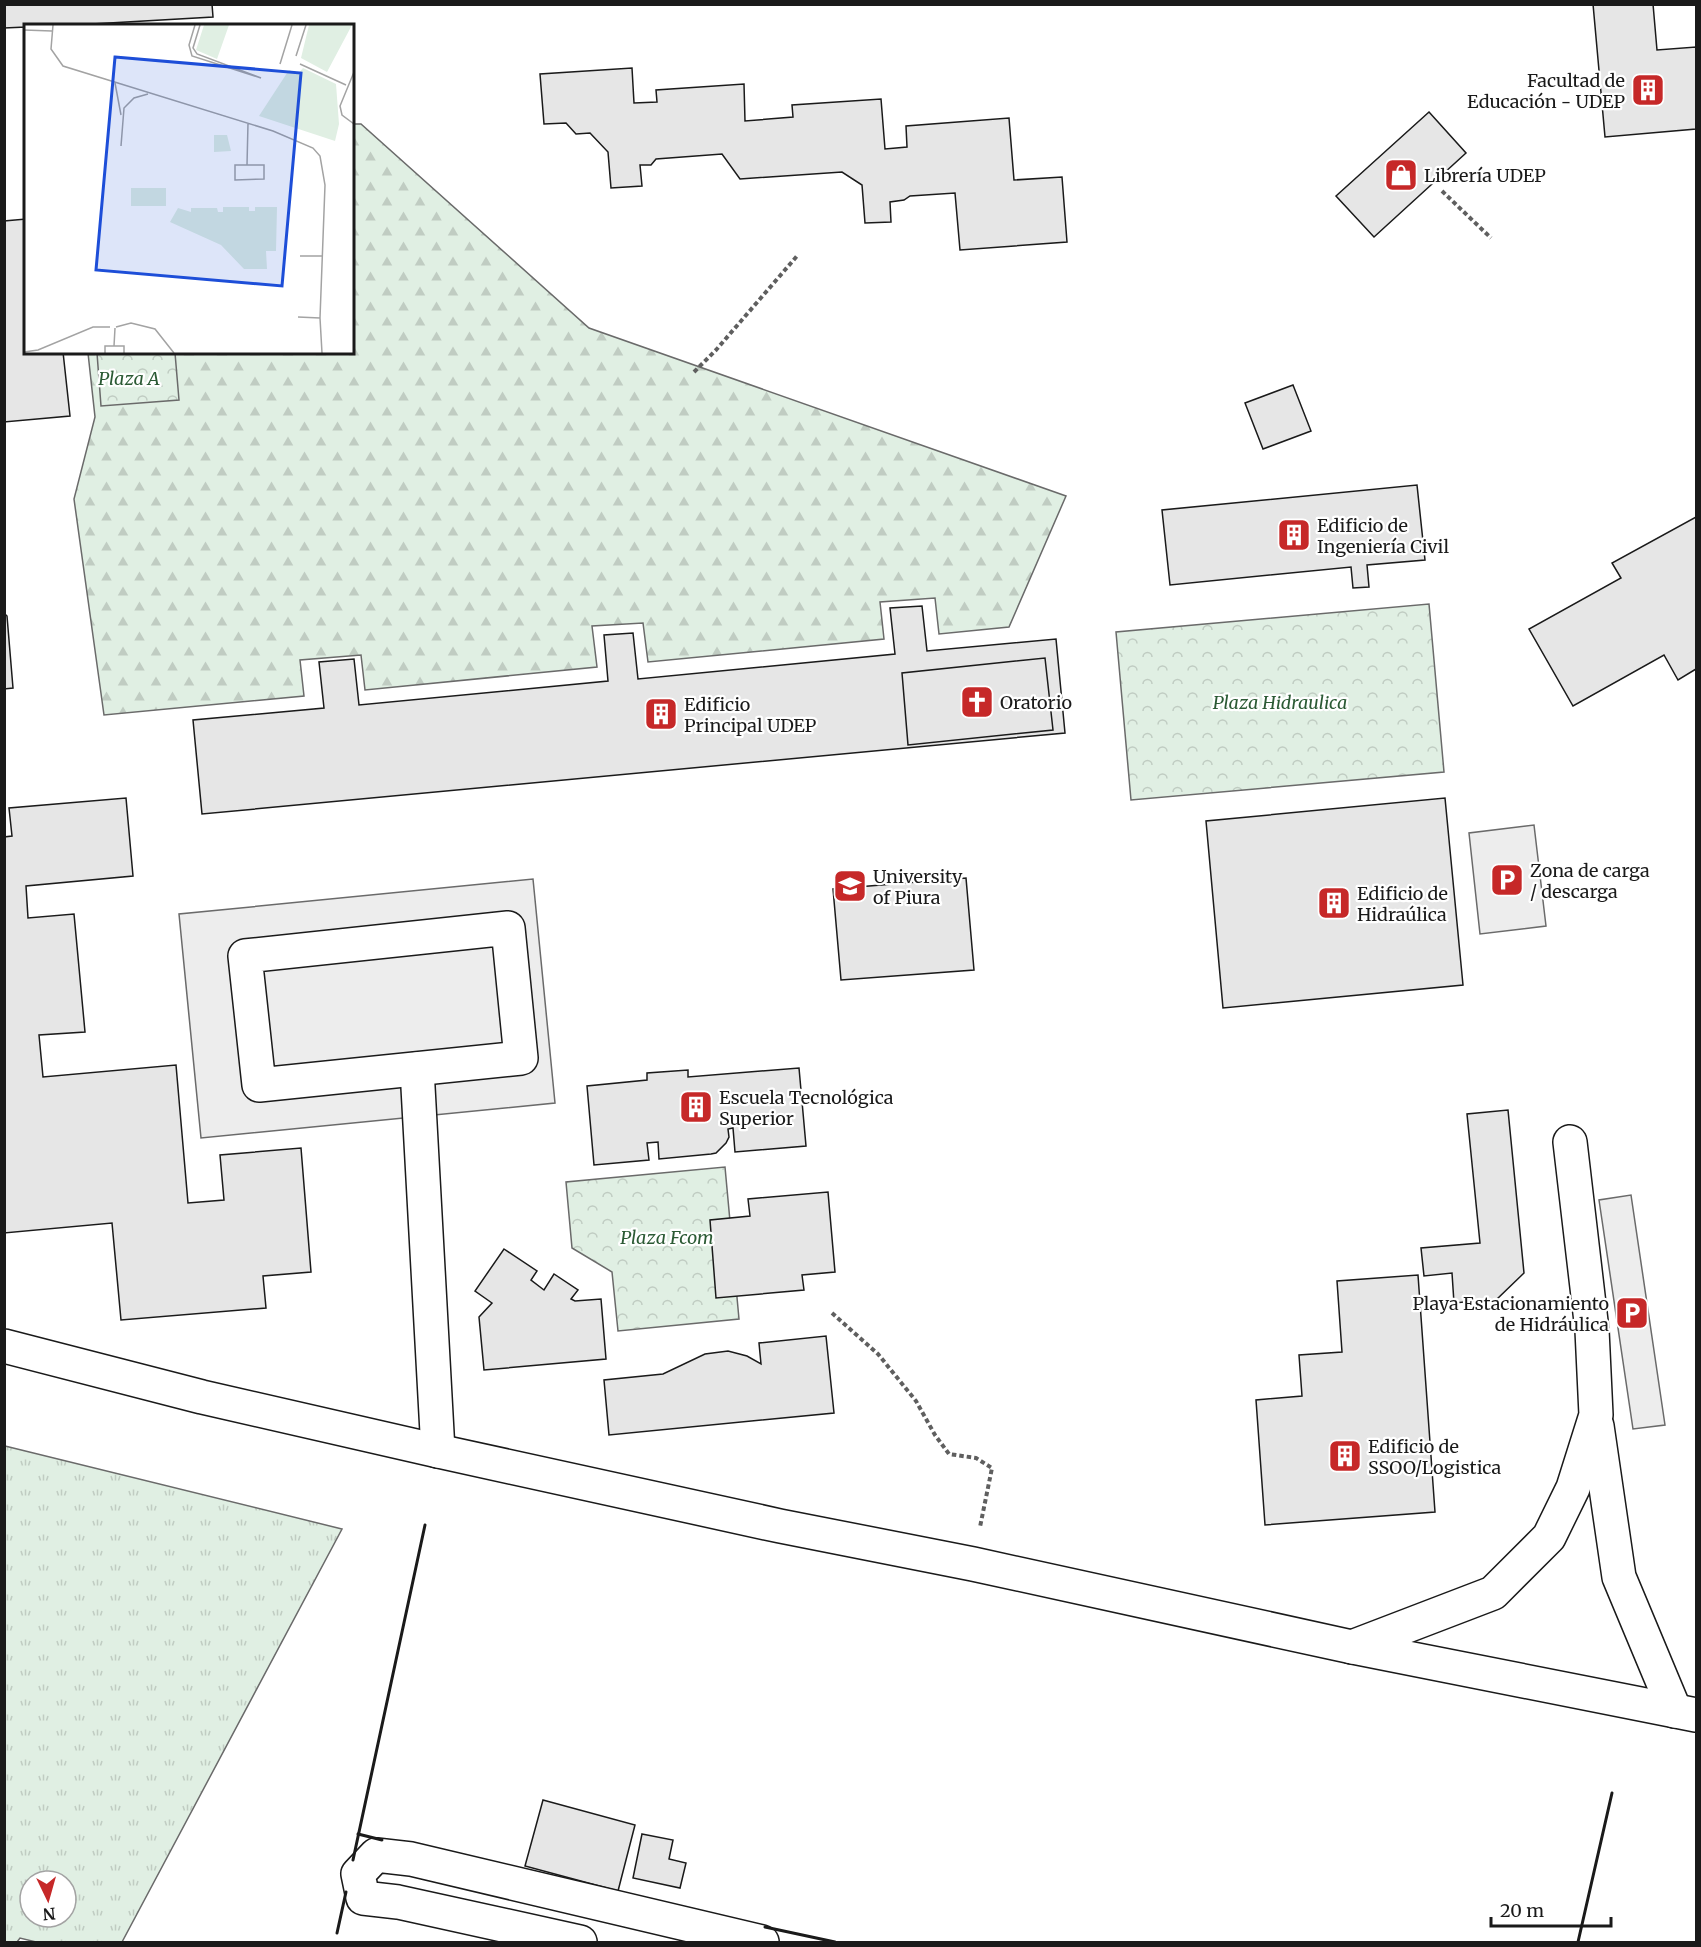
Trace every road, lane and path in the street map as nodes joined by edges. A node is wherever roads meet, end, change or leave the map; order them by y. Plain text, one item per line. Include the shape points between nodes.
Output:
1 (1442, 192) dead end
2 (1491, 238) dead end
3 (797, 256) dead end
4 (694, 372) dead end
5 (417, 1069) junction
6 (1570, 1142) dead end
7 (832, 1313) dead end
8 (4, 1346) edge
9 (1596, 1415) junction
10 (438, 1451) junction
11 (980, 1527) dead end
12 (1352, 1647) junction
13 (1686, 1713) edge
14 (580, 1942) edge
15 (762, 1942) edge

1 - 2 path
3 - 4 path
5 - 5 street via 521,1058 508,928 245,956 259,1085
5 - 10 street
6 - 9 street via 1592,1330
7 - 11 path via 878,1354 916,1401 949,1454 976,1458 992,1468
8 - 10 street via 202,1397
9 - 12 street via 1574,1488 1549,1536 1493,1593
9 - 13 street via 1619,1577
10 - 12 street
12 - 13 street
14 - 15 street via 398,1902 363,1898 358,1874 376,1855 411,1859

